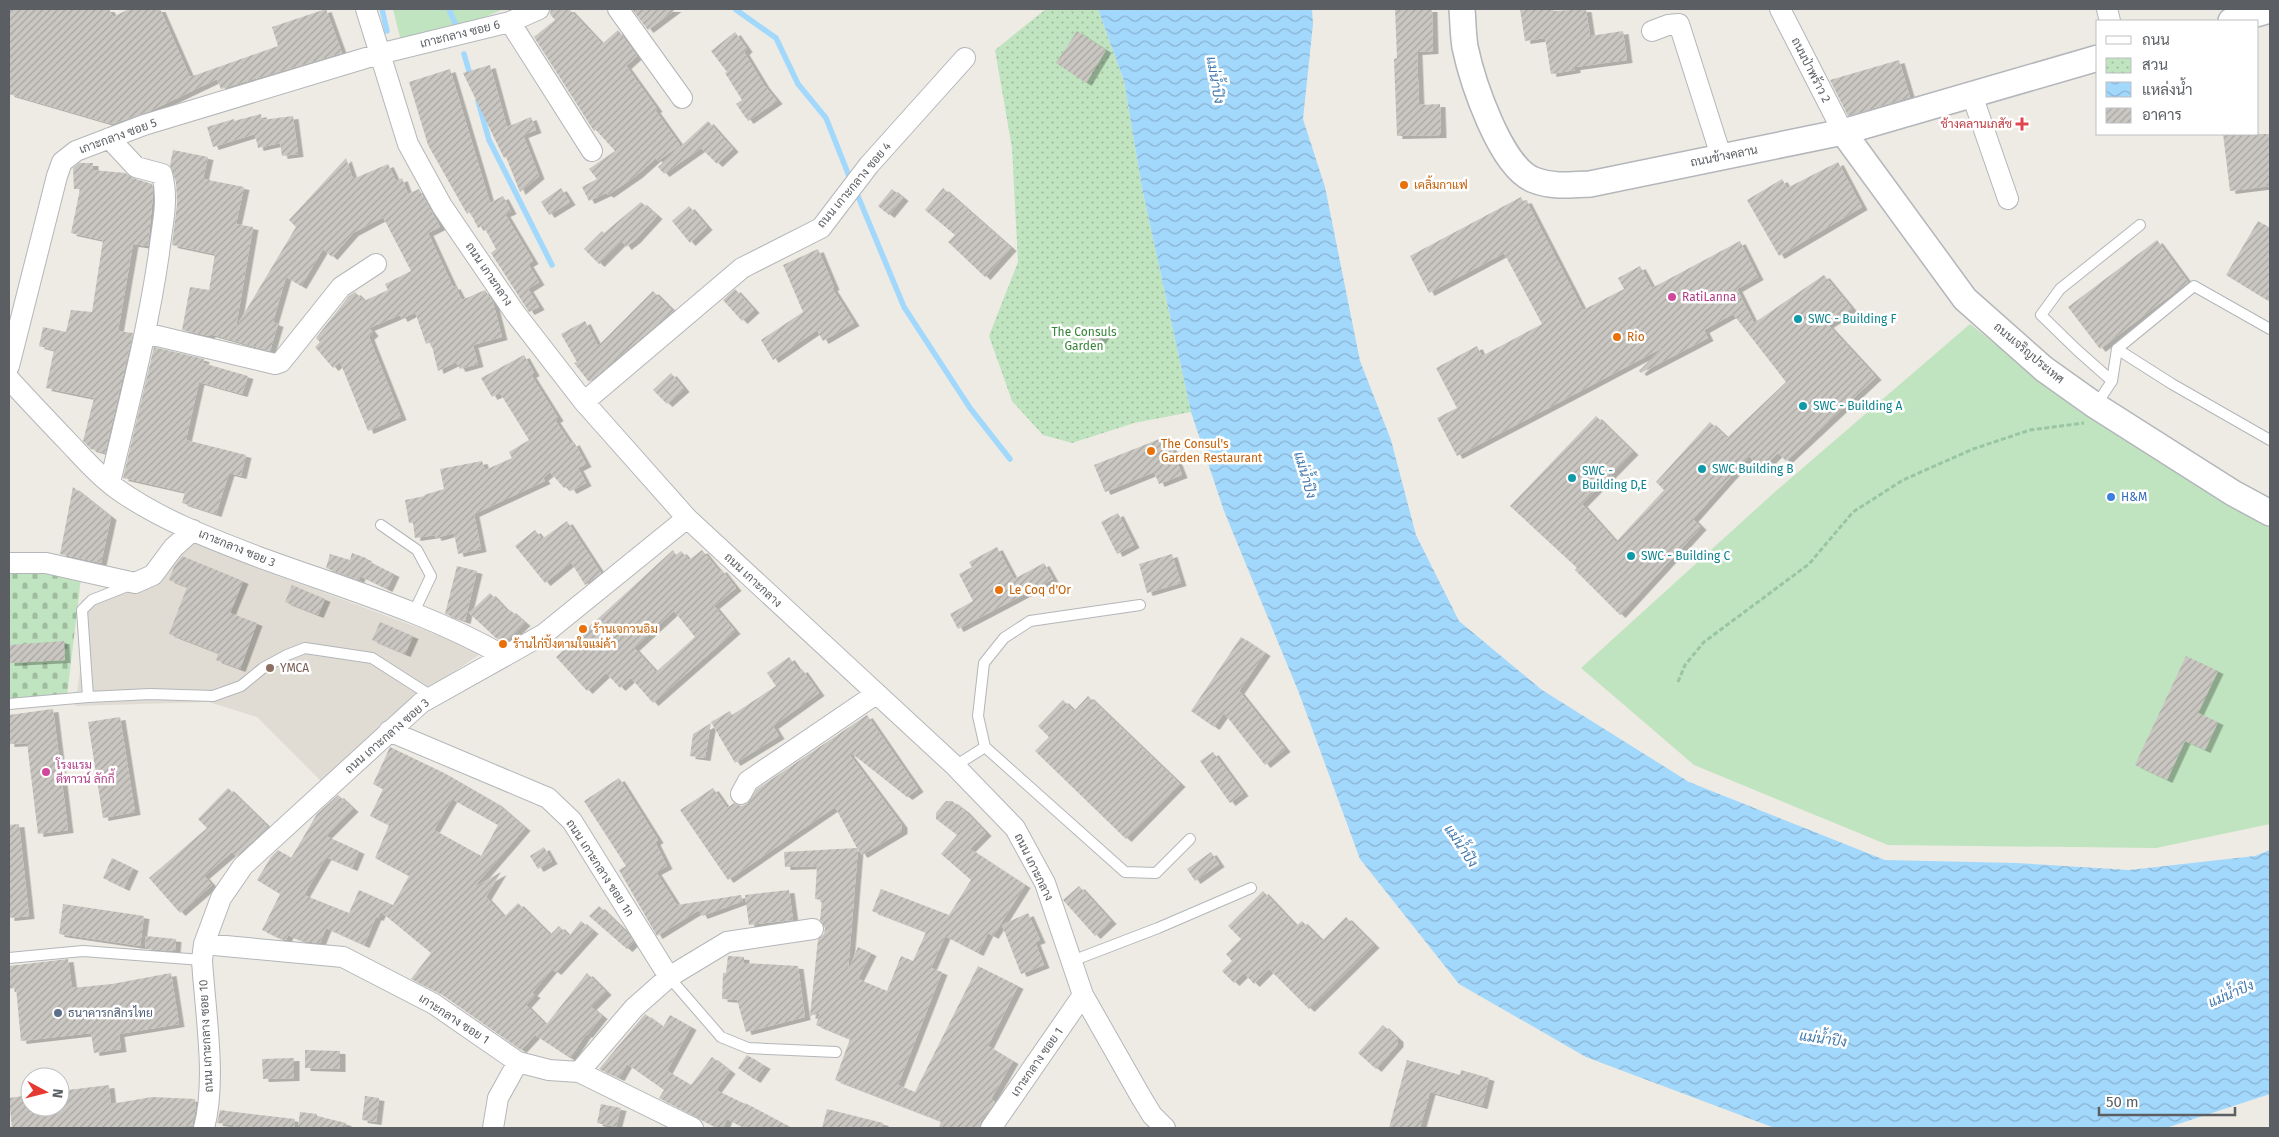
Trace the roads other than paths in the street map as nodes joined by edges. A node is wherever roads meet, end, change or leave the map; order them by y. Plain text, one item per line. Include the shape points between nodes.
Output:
1 (366, 9) edge
2 (539, 9) edge
3 (618, 9) edge
4 (1462, 9) edge
5 (1780, 9) edge
6 (2270, 10) edge
7 (2235, 20) edge
8 (510, 22) junction
9 (1652, 31) dead end
10 (379, 54) junction
11 (965, 58) dead end
12 (2096, 59) edge
13 (1972, 95) junction
14 (682, 98) dead end
15 (1843, 132) junction
16 (109, 138) junction
17 (592, 151) dead end
18 (1721, 156) junction
19 (2008, 199) dead end
20 (2140, 225) dead end
21 (376, 264) dead end
22 (2270, 329) edge
23 (145, 333) junction
24 (2117, 350) junction
25 (9, 366) edge
26 (9, 379) edge
27 (2112, 381) junction
28 (584, 402) junction
29 (2105, 412) junction
30 (2270, 440) edge
31 (110, 483) junction
32 (2270, 513) edge
33 (687, 518) junction
34 (381, 525) dead end
35 (193, 530) junction
36 (9, 563) edge
37 (135, 583) junction
38 (1140, 605) dead end
39 (414, 612) junction
40 (504, 656) junction
41 (876, 694) junction
42 (88, 697) junction
43 (433, 697) junction
44 (9, 704) edge
45 (389, 731) junction
46 (985, 747) junction
47 (955, 766) junction
48 (741, 794) dead end
49 (1190, 839) dead end
50 (1251, 888) dead end
51 (813, 929) dead end
52 (203, 952) junction
53 (9, 958) edge
54 (1072, 961) junction
55 (669, 976) junction
56 (1083, 995) junction
57 (836, 1052) dead end
58 (518, 1062) junction
59 (579, 1072) junction
60 (204, 1128) edge
61 (493, 1128) edge
62 (693, 1128) edge
63 (991, 1128) edge
64 (1165, 1128) edge

1 - 10 street, ถนน เกาะกลาง
2 - 8 street, เกาะกลาง ซอย 6
3 - 14 street
4 - 18 street, ถนนช้างคลาน via 1465,46 1476,85 1500,146 1514,165 1532,179 1558,186 1590,184
5 - 15 street, ถนนป่าพร้าว 2
6 - 7 street
8 - 10 street, เกาะกลาง ซอย 6
8 - 17 street
9 - 18 street via 1679,24
10 - 16 street, เกาะกลาง ซอย 5
10 - 28 street, ถนน เกาะกลาง via 408,144 442,206 516,313
11 - 28 street, ถนน เกาะกลาง ซอย 4 via 853,185 821,228 742,268
12 - 13 street, ถนนช้างคลาน
13 - 15 street, ถนนช้างคลาน
13 - 19 street
15 - 18 street, ถนนช้างคลาน
15 - 29 street, ถนนเจริญประเทศ via 1965,298 2044,369
16 - 23 street via 136,168 162,174 166,188
16 - 25 street, เกาะกลาง ซอย 5 via 76,151 62,162
20 - 27 lane via 2060,289 2041,315
21 - 23 street via 341,287 281,362 275,364
22 - 24 lane via 2194,286
23 - 31 street
24 - 27 lane
24 - 30 lane
26 - 31 street, เกาะกลาง ซอย 3
27 - 29 lane
28 - 33 street, ถนน เกาะกลาง
29 - 32 street, ถนนเจริญประเทศ
31 - 35 street, เกาะกลาง ซอย 3 via 153,512
33 - 40 street, ถนน เกาะกลาง ซอย 3 via 544,634
33 - 41 street, ถนน เกาะกลาง
34 - 39 lane via 417,550 431,576
35 - 37 street via 173,548 153,575
35 - 39 street, เกาะกลาง ซอย 3 via 328,583
36 - 37 street via 46,563
37 - 42 lane via 92,600 82,610
38 - 46 lane via 1030,621 1004,638 984,663 978,716
39 - 40 street, เกาะกลาง ซอย 3 via 468,635
40 - 43 street, ถนน เกาะกลาง ซอย 3
41 - 47 street, ถนน เกาะกลาง
41 - 48 street via 748,781
42 - 43 lane via 213,696 240,686 263,668 305,648 372,658
42 - 44 lane
43 - 45 street, ถนน เกาะกลาง ซอย 3 via 421,703
45 - 52 street, ถนน เกาะกลาง ซอย 3 via 243,866 221,898
45 - 55 street, ถนน เกาะกลาง ซอย 1ก via 548,798 572,821
46 - 47 lane
46 - 49 lane via 1126,872 1156,873
47 - 54 street, ถนน เกาะกลาง via 1024,841 1045,884
50 - 54 lane
51 - 55 street via 727,942
52 - 53 lane via 83,951
52 - 58 street, เกาะกลาง ซอย 1 via 343,957 434,1004
52 - 60 street, ถนน เกาะกลาง ซอย 10 via 210,1083
54 - 56 street, ถนน เกาะกลาง
55 - 57 lane via 721,1037 748,1048
55 - 59 street via 634,1008
56 - 63 street, เกาะกลาง ซอย 1
56 - 64 street, ถนน เกาะกลาง via 1152,1115
58 - 59 street, เกาะกลาง ซอย 1 via 549,1070
58 - 61 street via 498,1098
59 - 62 street, เกาะกลาง ซอย 1

